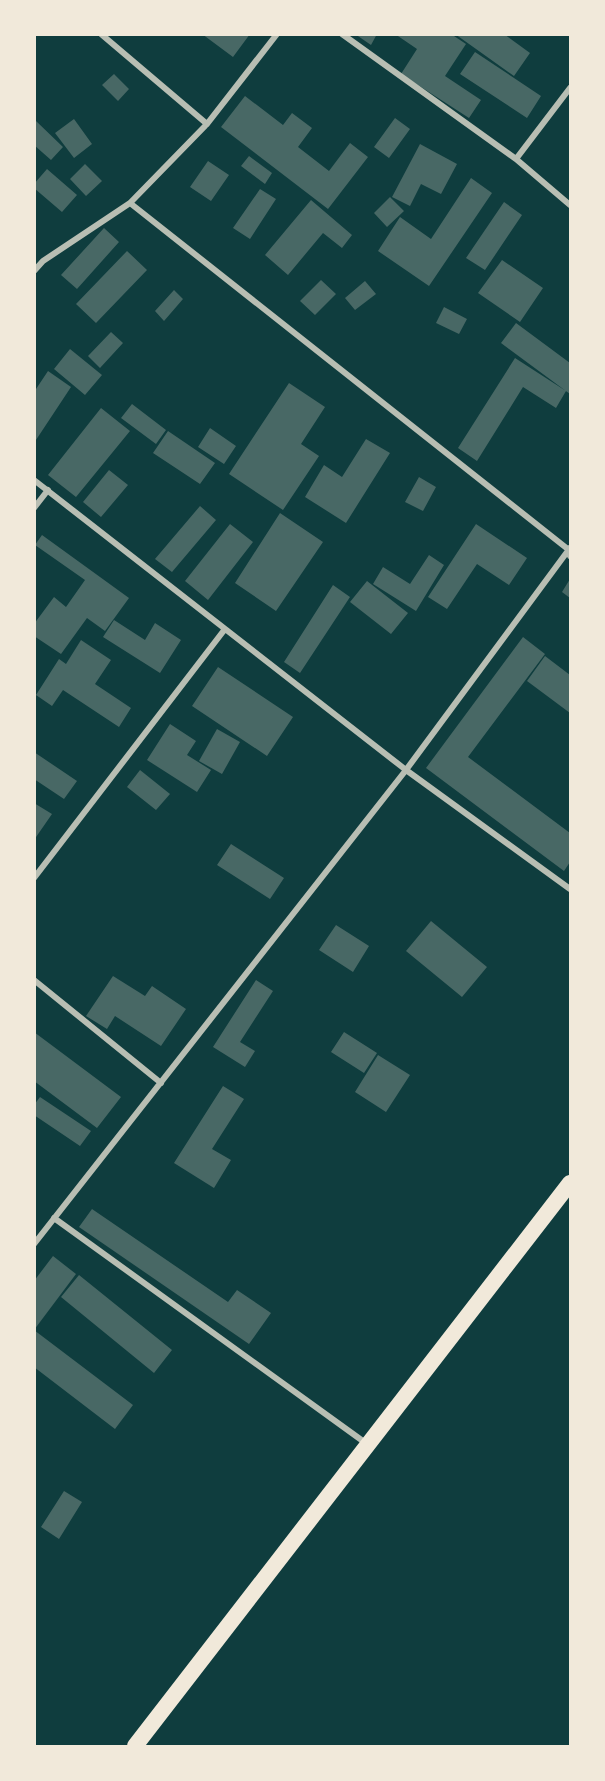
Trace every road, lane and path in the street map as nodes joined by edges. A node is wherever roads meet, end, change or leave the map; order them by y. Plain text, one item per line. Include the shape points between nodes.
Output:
1 (101, 34) edge
2 (277, 34) edge
3 (342, 34) edge
4 (570, 87) edge
5 (207, 124) junction
6 (516, 159) junction
7 (130, 203) junction
8 (570, 204) edge
9 (34, 271) edge
10 (34, 480) edge
11 (48, 490) junction
12 (34, 507) edge
13 (570, 551) edge
14 (225, 629) junction
15 (406, 770) junction
16 (34, 878) edge
17 (570, 889) edge
18 (34, 981) edge
19 (161, 1083) junction
20 (570, 1183) edge
21 (54, 1218) junction
22 (34, 1245) edge
23 (368, 1444) junction
24 (135, 1746) edge

1 - 5 street
2 - 5 street
3 - 6 street
4 - 6 street
5 - 7 street
6 - 8 street
7 - 9 street
7 - 13 street
10 - 11 street
11 - 12 street
11 - 14 street
13 - 15 street
14 - 15 street
14 - 16 street
15 - 17 street
15 - 19 street
18 - 19 street
19 - 21 street
20 - 23 highway
21 - 22 street
21 - 23 street
23 - 24 highway

